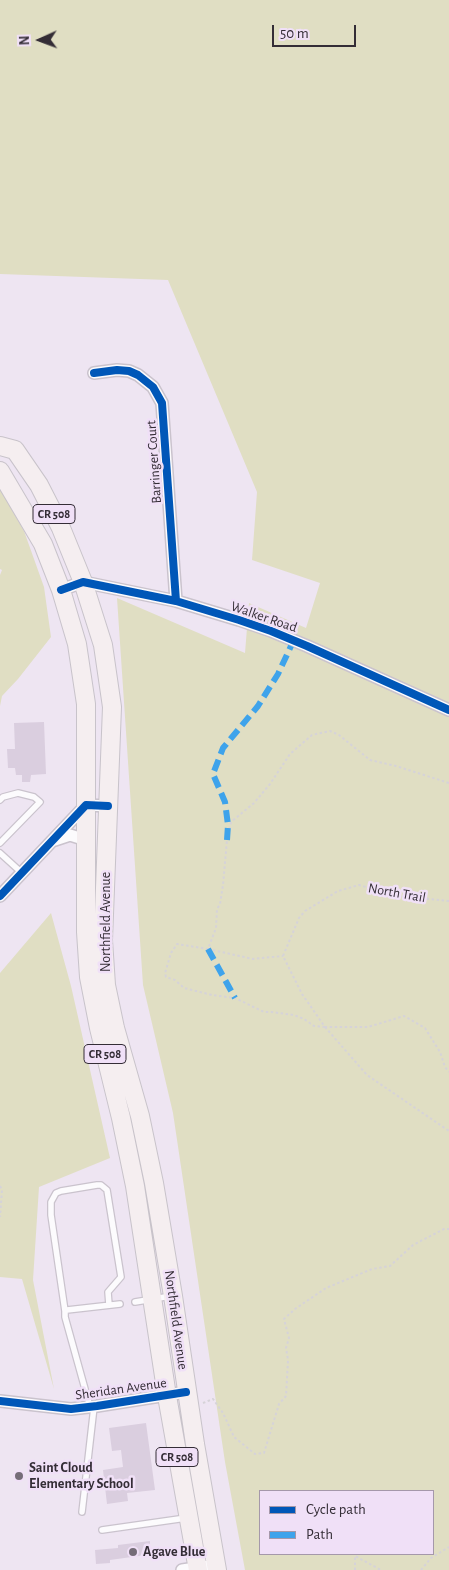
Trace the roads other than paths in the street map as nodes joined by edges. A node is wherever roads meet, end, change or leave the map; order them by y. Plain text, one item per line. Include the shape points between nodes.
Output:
1 (94, 373) dead end
2 (0, 446) edge
3 (0, 471) edge
4 (83, 582) junction
5 (61, 590) junction
6 (176, 602) junction
7 (449, 710) edge
8 (0, 800) edge
9 (86, 805) junction
10 (108, 806) junction
11 (54, 840) junction
12 (86, 840) junction
13 (0, 843) edge
14 (0, 853) edge
15 (22, 873) junction
16 (0, 896) edge
17 (173, 1296) junction
18 (153, 1299) junction
19 (135, 1302) dead end
20 (120, 1304) dead end
21 (109, 1305) junction
22 (65, 1311) junction
23 (186, 1392) junction
24 (167, 1396) junction
25 (0, 1401) edge
26 (92, 1407) junction
27 (82, 1512) dead end
28 (188, 1517) junction
29 (102, 1530) dead end
30 (216, 1568) edge
31 (193, 1569) edge

1 - 6 street, Barringer Court via 117,370 138,375 153,387 162,404
2 - 4 main road, Northfield Avenue / CR 508 via 15,450 39,485
3 - 5 main road, Northfield Avenue / CR 508 via 43,544
4 - 5 street
4 - 6 street, Walker Road
4 - 10 main road, Northfield Avenue / CR 508 via 102,645 112,708
5 - 9 main road, Northfield Avenue / CR 508 via 77,644 86,704
6 - 7 street, Walker Road via 271,631
8 - 13 lane via 18,793 40,802
9 - 10 street
9 - 11 street
9 - 12 main road, Northfield Avenue / CR 508
10 - 17 main road, Northfield Avenue / CR 508 via 103,940 106,985 140,1116
11 - 12 street via 70,835
11 - 15 street
12 - 18 main road, Northfield Avenue / CR 508 via 89,977 135,1186
14 - 15 lane
15 - 16 street
17 - 18 lane
17 - 23 main road, Northfield Avenue / CR 508
18 - 19 lane
18 - 24 main road, Northfield Avenue / CR 508
20 - 21 lane
21 - 22 lane
21 - 22 lane via 108,1292 120,1277 107,1190 97,1185 61,1191 51,1202
22 - 26 lane
23 - 24 street, Sheridan Avenue
23 - 30 main road, Northfield Avenue / CR 508
24 - 26 street, Sheridan Avenue
24 - 28 main road, Northfield Avenue / CR 508
25 - 26 street, Sheridan Avenue via 70,1409
26 - 27 lane
28 - 29 lane
28 - 31 main road, Northfield Avenue / CR 508
30 - 31 street

